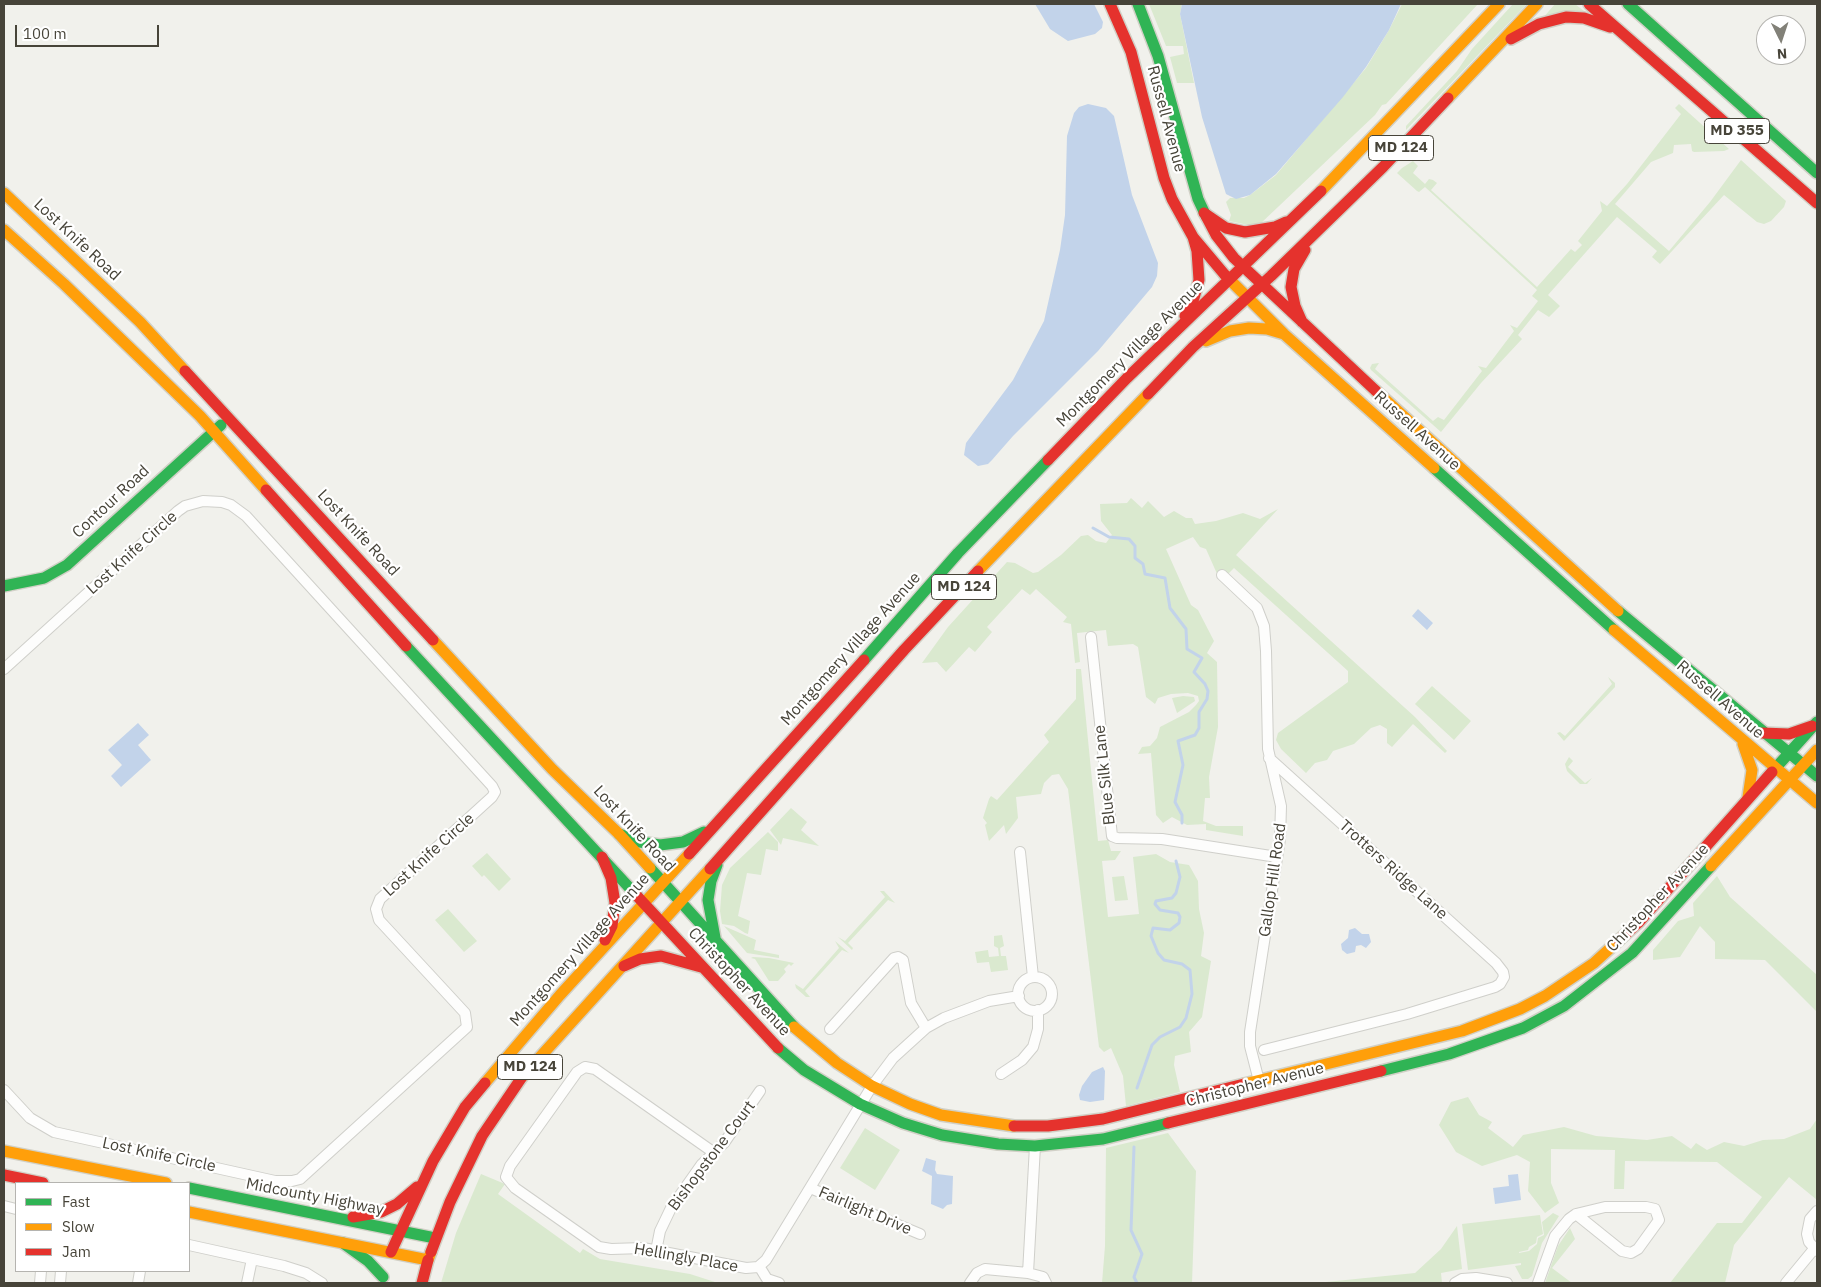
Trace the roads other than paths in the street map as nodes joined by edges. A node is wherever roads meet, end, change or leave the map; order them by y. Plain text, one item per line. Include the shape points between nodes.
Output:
1 (1110, 4) edge
2 (1138, 4) edge
3 (1490, 4) edge
4 (1500, 4) edge
5 (1536, 4) edge
6 (1589, 4) edge
7 (1630, 5) edge
8 (1483, 21) junction
9 (1618, 30) junction
10 (1498, 46) junction
11 (1393, 136) junction
12 (1817, 173) edge
13 (4, 193) edge
14 (1817, 203) edge
15 (1204, 213) junction
16 (1293, 220) junction
17 (4, 230) edge
18 (1317, 232) junction
19 (1193, 237) junction
20 (1244, 267) junction
21 (1229, 280) junction
22 (1262, 284) junction
23 (1247, 298) junction
24 (1302, 322) junction
25 (1179, 325) junction
26 (1284, 334) junction
27 (1193, 347) junction
28 (229, 418) junction
29 (214, 431) junction
30 (1222, 575) dead end
31 (4, 586) edge
32 (1091, 636) dead end
33 (4, 669) edge
34 (1816, 723) edge
35 (1762, 733) junction
36 (1742, 741) junction
37 (1817, 750) edge
38 (1788, 754) junction
39 (1269, 758) junction
40 (1804, 766) junction
41 (1775, 768) junction
42 (1817, 776) edge
43 (1790, 781) junction
44 (1746, 802) junction
45 (1817, 803) edge
46 (714, 825) junction
47 (619, 834) junction
48 (1020, 852) dead end
49 (602, 856) junction
50 (720, 856) junction
51 (1277, 857) junction
52 (662, 883) junction
53 (644, 903) junction
54 (680, 903) junction
55 (662, 922) junction
56 (716, 943) junction
57 (601, 950) junction
58 (622, 967) junction
59 (701, 967) junction
60 (1033, 977) junction
61 (1019, 996) junction
62 (1038, 1010) junction
63 (926, 1028) junction
64 (830, 1029) dead end
65 (1264, 1050) dead end
66 (1001, 1074) dead end
67 (1259, 1081) junction
68 (872, 1086) junction
69 (4, 1090) edge
70 (760, 1091) dead end
71 (860, 1104) junction
72 (1035, 1146) junction
73 (4, 1151) edge
74 (713, 1152) junction
75 (4, 1175) edge
76 (38, 1182) edge
77 (161, 1182) edge
78 (423, 1182) junction
79 (190, 1188) edge
80 (810, 1188) junction
81 (1817, 1211) edge
82 (190, 1212) edge
83 (1576, 1214) junction
84 (338, 1218) junction
85 (400, 1230) junction
86 (920, 1234) dead end
87 (435, 1238) junction
88 (342, 1242) junction
89 (190, 1245) edge
90 (1816, 1250) edge
91 (656, 1251) junction
92 (391, 1252) junction
93 (252, 1259) junction
94 (428, 1260) junction
95 (759, 1266) junction
96 (1028, 1273) junction
97 (382, 1280) edge
98 (247, 1283) edge
99 (322, 1283) edge
100 (422, 1283) edge
101 (779, 1283) edge
102 (970, 1283) edge
103 (1046, 1283) edge
104 (1455, 1283) edge
105 (1507, 1283) edge
106 (1538, 1283) edge
107 (1786, 1283) edge

1 - 19 street, Russell Avenue via 1131,52 1164,178
2 - 15 street, Russell Avenue via 1158,56
3 - 8 street
4 - 8 street, Montgomery Village Avenue / MD 124
5 - 10 street, Montgomery Village Avenue / MD 124
6 - 9 street, MD 355
7 - 12 street, MD 355
8 - 11 street, Montgomery Village Avenue / MD 124
9 - 10 street via 1596,21 1566,17 1539,24
9 - 14 street, MD 355 via 1715,111
10 - 11 street, Montgomery Village Avenue / MD 124
11 - 16 street, Montgomery Village Avenue / MD 124
11 - 18 street, Montgomery Village Avenue / MD 124
13 - 28 street, Lost Knife Road via 140,322
15 - 16 street via 1226,228 1245,232
15 - 20 street, Russell Avenue via 1216,236
16 - 20 street, Montgomery Village Avenue / MD 124
17 - 29 street via 122,339
18 - 22 street, Montgomery Village Avenue / MD 124
18 - 24 street via 1294,269 1291,287 1294,306
19 - 21 street, Russell Avenue
19 - 25 street via 1199,280 1190,308
20 - 21 street, Montgomery Village Avenue / MD 124
20 - 22 street, Russell Avenue
21 - 23 street, Russell Avenue
21 - 25 street, Montgomery Village Avenue / MD 124
22 - 23 street, Montgomery Village Avenue / MD 124
22 - 24 street, Russell Avenue
23 - 26 street, Russell Avenue
23 - 27 street, Montgomery Village Avenue / MD 124
24 - 35 street, Russell Avenue via 1608,603
25 - 46 street, Montgomery Village Avenue / MD 124 via 958,553
26 - 27 street via 1249,328 1230,331
26 - 36 street, Russell Avenue
27 - 50 street, Montgomery Village Avenue / MD 124 via 904,650
28 - 29 street, Contour Road
28 - 47 street, Lost Knife Road via 552,769
29 - 31 street, Contour Road via 67,565 44,578
29 - 49 street via 427,670
30 - 39 street, Gallop Hill Road via 1252,602 1264,626
32 - 51 street, Blue Silk Lane via 1111,833 1116,838 1162,839
33 - 69 street, Lost Knife Circle via 178,511 203,501 222,502 246,516 495,792 380,899 376,909 379,920 465,1013 467,1027 300,1179 275,1181 54,1132 30,1118
34 - 35 street via 1789,734
34 - 38 street, Christopher Avenue
35 - 38 street, Russell Avenue
36 - 41 street, Russell Avenue
36 - 44 street via 1752,770
37 - 40 street, Christopher Avenue
38 - 40 street, Russell Avenue
38 - 41 street, Christopher Avenue
39 - 51 street, Gallop Hill Road via 1282,806
39 - 65 street, Trotters Ridge Lane via 1496,963 1504,977 1498,986 1398,1017
40 - 42 street, Russell Avenue
40 - 43 street, Christopher Avenue
41 - 43 street, Russell Avenue
41 - 44 street, Christopher Avenue
43 - 45 street, Russell Avenue
43 - 72 street, Christopher Avenue via 1632,953 1564,1006 1524,1028 1449,1054 1104,1139
44 - 67 street, Christopher Avenue via 1631,929 1594,963 1545,996 1462,1031
46 - 47 street via 696,838 673,844 640,842
46 - 52 street, Montgomery Village Avenue / MD 124
47 - 52 street, Lost Knife Road
48 - 60 street
49 - 53 street
49 - 57 street via 611,878 615,904 612,926
50 - 54 street, Montgomery Village Avenue / MD 124
50 - 56 street via 708,900
51 - 67 street, Gallop Hill Road via 1250,1032 1250,1046
52 - 53 street, Montgomery Village Avenue / MD 124
52 - 54 street, Lost Knife Road
53 - 55 street
53 - 57 street, Montgomery Village Avenue / MD 124
54 - 55 street, Montgomery Village Avenue / MD 124
54 - 56 street, Christopher Avenue
55 - 58 street, Montgomery Village Avenue / MD 124
55 - 59 street, Christopher Avenue
56 - 68 street, Christopher Avenue via 792,1026 837,1063
57 - 78 street, Montgomery Village Avenue / MD 124 via 465,1107
58 - 59 street via 640,959 661,956
58 - 87 street, Montgomery Village Avenue / MD 124 via 522,1077 482,1136
59 - 71 street, Christopher Avenue via 770,1042 804,1070
60 - 61 street via 1021,985
60 - 62 street via 1046,981 1052,990 1048,1004
61 - 62 street via 1026,1007
61 - 63 street, Hellingly Place via 968,1007
62 - 66 street via 1038,1030 1033,1047 1022,1060
63 - 64 street via 908,996 903,961 898,957
63 - 68 street, Hellingly Place via 893,1058
67 - 68 street, Christopher Avenue via 1103,1119 1048,1126 980,1122 941,1115
68 - 71 street, Hellingly Place
70 - 74 street, Bishopstone Court via 724,1143
71 - 72 street, Christopher Avenue via 902,1123 942,1135
71 - 80 street, Hellingly Place
72 - 96 street
73 - 77 street
74 - 91 street, Bishopstone Court via 666,1216
74 - 91 street, Hellingly Place via 595,1068 585,1066 577,1072 508,1170 506,1177 510,1184 599,1247
75 - 76 street
78 - 84 street, MD 124 via 382,1212
78 - 85 street, Montgomery Village Avenue
79 - 84 street, Midcounty Highway / MD 124
80 - 86 street, Fairlight Drive
80 - 95 street, Hellingly Place via 766,1260
81 - 90 street via 1807,1226 1807,1234
82 - 88 street
83 - 83 street via 1626,1253 1638,1249 1659,1220 1655,1209 1646,1207 1605,1207
83 - 106 street via 1555,1236
84 - 85 street, Midcounty Highway
85 - 87 street, Midcounty Highway
85 - 92 street, Montgomery Village Avenue
87 - 94 street, Montgomery Village Avenue / MD 124
88 - 92 street
88 - 97 street via 368,1261
89 - 93 street
90 - 107 street
91 - 95 street, Hellingly Place via 746,1268
92 - 94 street
92 - 97 street, Montgomery Village Avenue
93 - 98 street
93 - 99 street via 306,1273
94 - 100 street, Montgomery Village Avenue
95 - 101 street via 767,1279
96 - 102 street via 985,1269 977,1273
96 - 103 street via 1043,1277
104 - 105 street via 1476,1278

